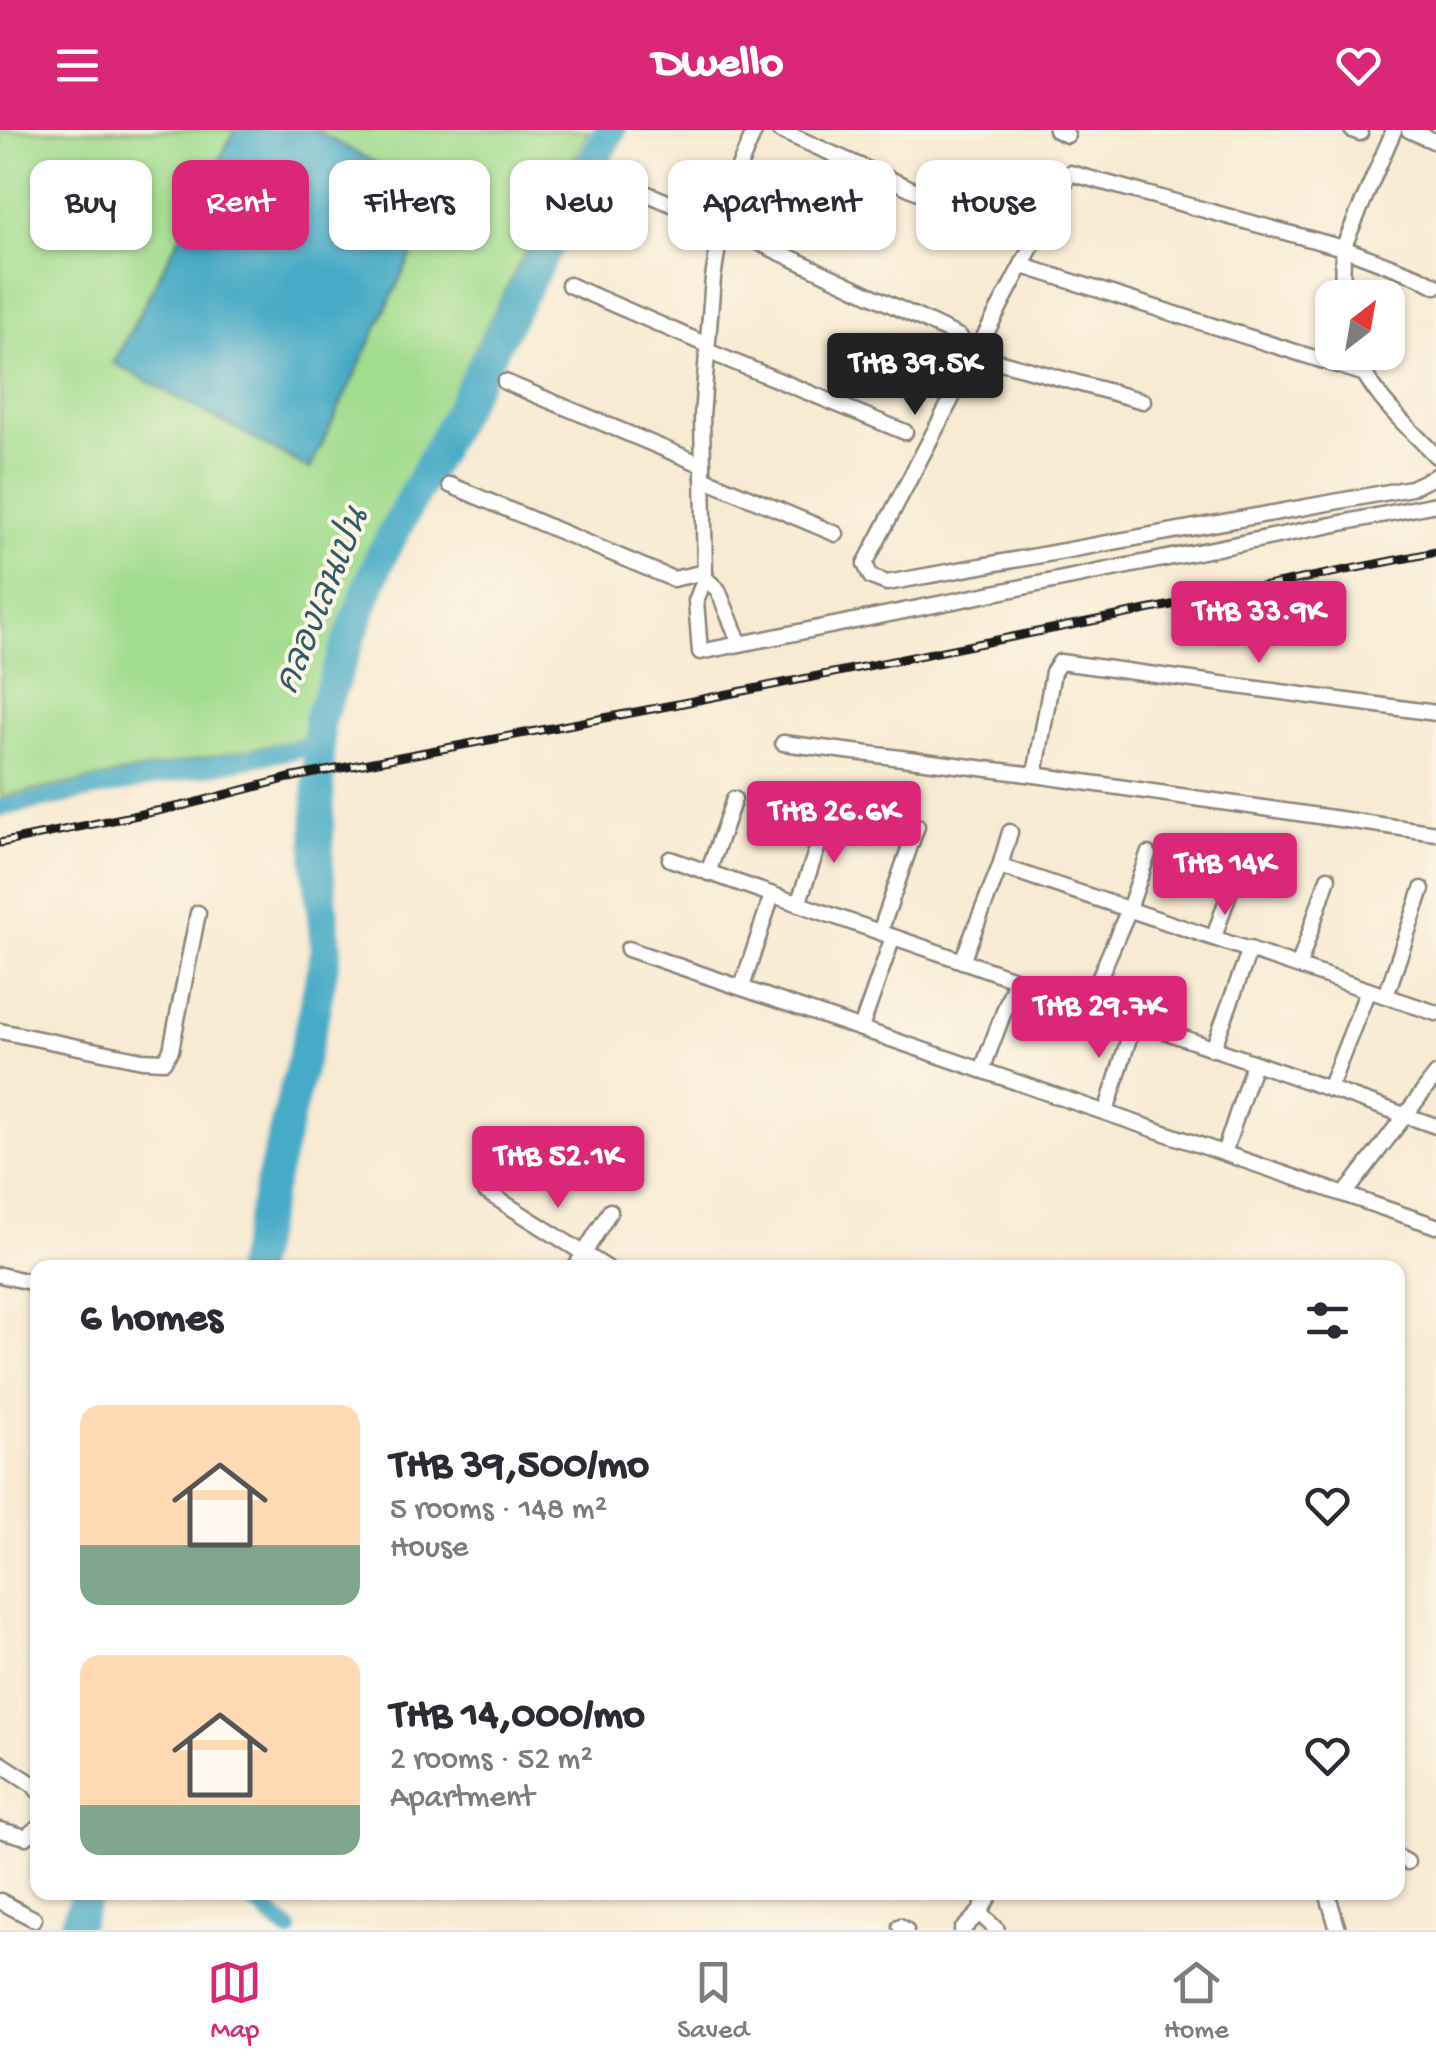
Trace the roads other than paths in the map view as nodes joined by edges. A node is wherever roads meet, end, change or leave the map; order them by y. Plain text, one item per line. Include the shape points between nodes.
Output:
1 (755, 130) edge
2 (778, 130) edge
3 (1394, 130) edge
4 (1409, 130) edge
5 (1436, 142) edge
6 (742, 160) edge
7 (916, 191) edge
8 (1343, 248) junction
9 (718, 250) edge
10 (773, 250) edge
11 (1023, 266) junction
12 (1342, 280) edge
13 (569, 285) dead end
14 (1436, 286) edge
15 (960, 337) dead end
16 (707, 348) junction
17 (972, 354) junction
18 (1361, 370) edge
19 (1362, 373) junction
20 (505, 382) dead end
21 (1143, 402) dead end
22 (905, 432) dead end
23 (1436, 456) edge
24 (703, 472) junction
25 (1436, 476) edge
26 (450, 485) dead end
27 (1436, 504) edge
28 (836, 534) dead end
29 (705, 575) junction
30 (740, 644) junction
31 (1436, 713) edge
32 (784, 743) dead end
33 (1034, 775) junction
34 (734, 799) dead end
35 (829, 814) dead end
36 (918, 826) dead end
37 (1010, 832) dead end
38 (1436, 833) edge
39 (1148, 854) dead end
40 (670, 859) dead end
41 (1239, 864) dead end
42 (1000, 866) junction
43 (708, 873) junction
44 (1328, 878) dead end
45 (1422, 889) dead end
46 (772, 895) junction
47 (798, 904) junction
48 (1129, 908) junction
49 (198, 913) dead end
50 (886, 935) junction
51 (1214, 937) junction
52 (1250, 948) junction
53 (628, 949) dead end
54 (962, 961) junction
55 (1299, 965) junction
56 (1015, 982) junction
57 (742, 987) junction
58 (1368, 990) junction
59 (1386, 996) junction
60 (1087, 1006) junction
61 (1436, 1013) edge
62 (1134, 1022) junction
63 (861, 1028) junction
64 (0, 1032) edge
65 (1214, 1050) junction
66 (1254, 1063) junction
67 (982, 1070) junction
68 (1436, 1075) edge
69 (1329, 1089) junction
70 (1106, 1112) junction
71 (1406, 1115) junction
72 (1436, 1126) edge
73 (1224, 1152) junction
74 (486, 1191) dead end
75 (1345, 1194) junction
76 (610, 1210) dead end
77 (1436, 1226) edge
78 (584, 1253) junction
79 (580, 1260) edge
80 (595, 1260) edge
81 (0, 1275) edge
82 (30, 1282) edge
83 (0, 1764) edge
84 (30, 1783) edge
85 (0, 1830) edge
86 (30, 1834) edge
87 (987, 1900) edge
88 (1329, 1900) edge
89 (0, 1902) edge
90 (979, 1914) junction
91 (34, 1919) dead end
92 (962, 1930) edge
93 (997, 1930) edge
94 (1338, 1930) edge

1 - 6 street
2 - 7 street
3 - 8 street
4 - 5 street
8 - 11 street via 1070,173
8 - 12 street
8 - 14 street
9 - 16 street
10 - 15 street
11 - 17 street
11 - 19 street
13 - 16 street
16 - 22 street
16 - 24 street
17 - 21 street
17 - 25 street via 865,564 871,577 887,584 1411,488
18 - 19 street
19 - 23 street
20 - 24 street
24 - 28 street
24 - 29 street
26 - 29 street via 672,579
27 - 30 street
29 - 30 street
29 - 30 street via 696,601 700,652
31 - 33 street via 1060,662
32 - 33 street
33 - 38 street
34 - 43 street
35 - 47 street
36 - 50 street
37 - 42 street
39 - 48 street
40 - 43 street
41 - 51 street
42 - 48 street
42 - 54 street
43 - 46 street
44 - 55 street
45 - 59 street
46 - 47 street
46 - 57 street
47 - 50 street
48 - 51 street
48 - 60 street
49 - 64 street via 164,1061
50 - 54 street
50 - 63 street
51 - 52 street
52 - 55 street
52 - 65 street
53 - 57 street
54 - 56 street
55 - 58 street
56 - 60 street
56 - 67 street
57 - 63 street
58 - 59 street
58 - 69 street
59 - 61 street
60 - 62 street
62 - 65 street
62 - 70 street
63 - 67 street
65 - 66 street
66 - 69 street
66 - 73 street
67 - 70 street
68 - 71 street
69 - 71 street
70 - 73 street
71 - 72 street
71 - 75 street
73 - 75 street
74 - 78 street
75 - 77 street
76 - 78 street
78 - 79 street
78 - 80 street
81 - 82 street
83 - 84 street
85 - 86 street
87 - 90 street
88 - 94 street
89 - 91 street
90 - 92 street
90 - 93 street

